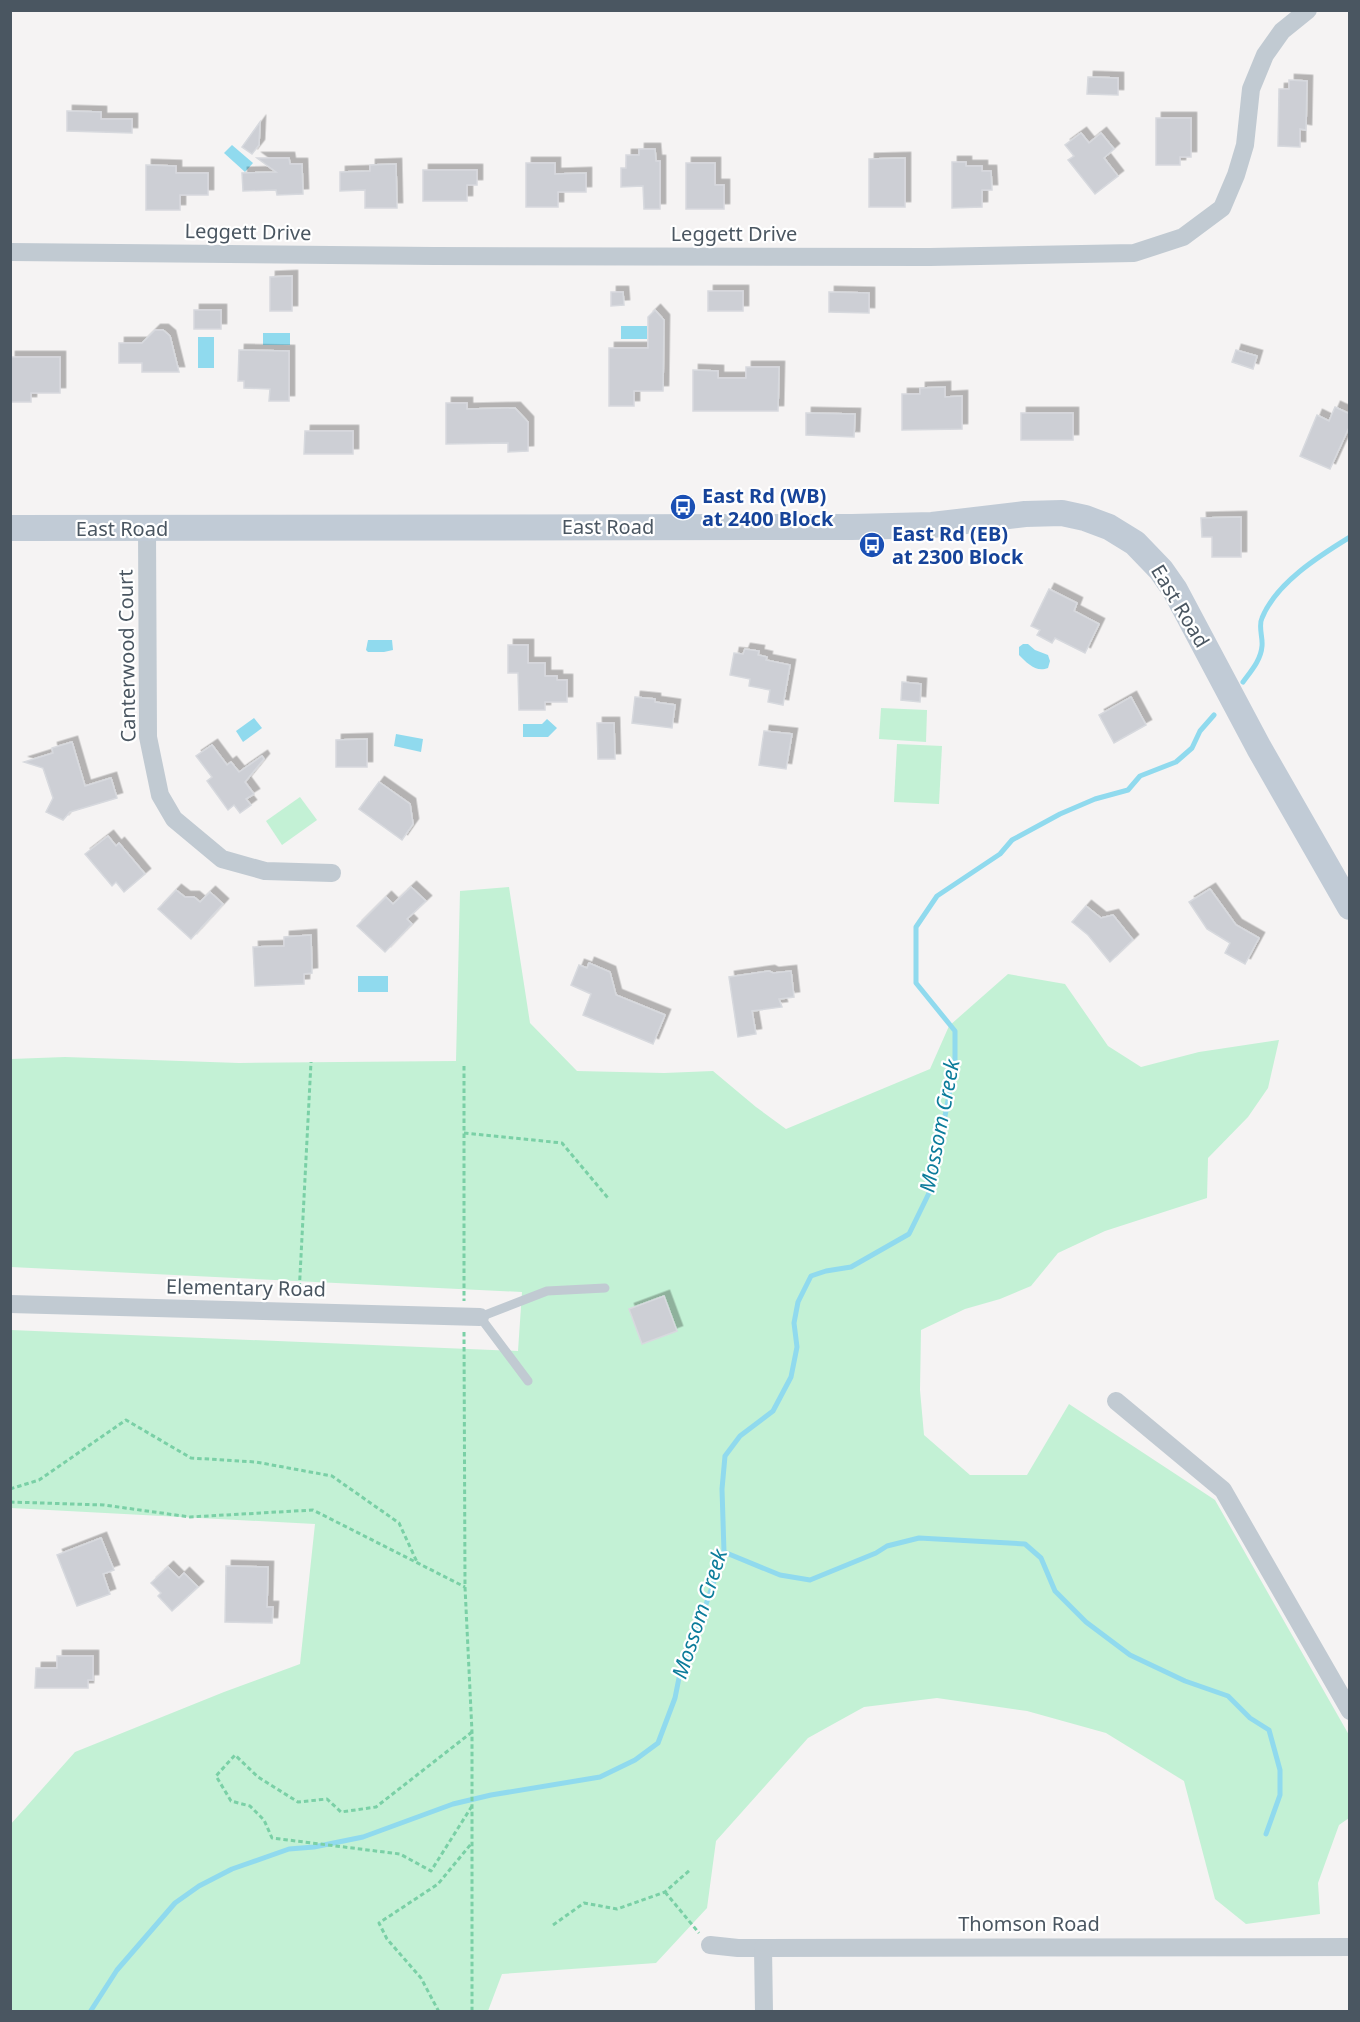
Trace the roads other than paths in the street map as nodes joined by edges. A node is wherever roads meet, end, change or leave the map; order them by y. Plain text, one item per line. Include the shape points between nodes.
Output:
1 (1308, 10) edge
2 (10, 252) edge
3 (10, 528) edge
4 (147, 529) junction
5 (332, 873) dead end
6 (1350, 907) edge
7 (605, 1288) dead end
8 (10, 1304) edge
9 (480, 1317) junction
10 (528, 1381) dead end
11 (1116, 1401) dead end
12 (1350, 1711) edge
13 (710, 1946) road end
14 (1350, 1947) edge
15 (763, 1948) junction
16 (764, 2012) edge

1 - 2 street, Leggett Drive via 1282,32 1265,55 1251,89 1245,145 1222,208 1183,237 1134,253 824,257
3 - 4 main road, East Road
4 - 5 street, Canterwood Court via 148,737 160,795 174,819 222,859 265,871
4 - 6 main road, East Road via 852,527 932,525 1025,514 1062,513 1085,518 1135,543 1169,580 1258,748
7 - 9 lane via 547,1291
8 - 9 street, Elementary Road
9 - 10 lane
11 - 12 street via 1223,1490
13 - 15 street, Thomson Road
14 - 15 street, Thomson Road
15 - 16 street

